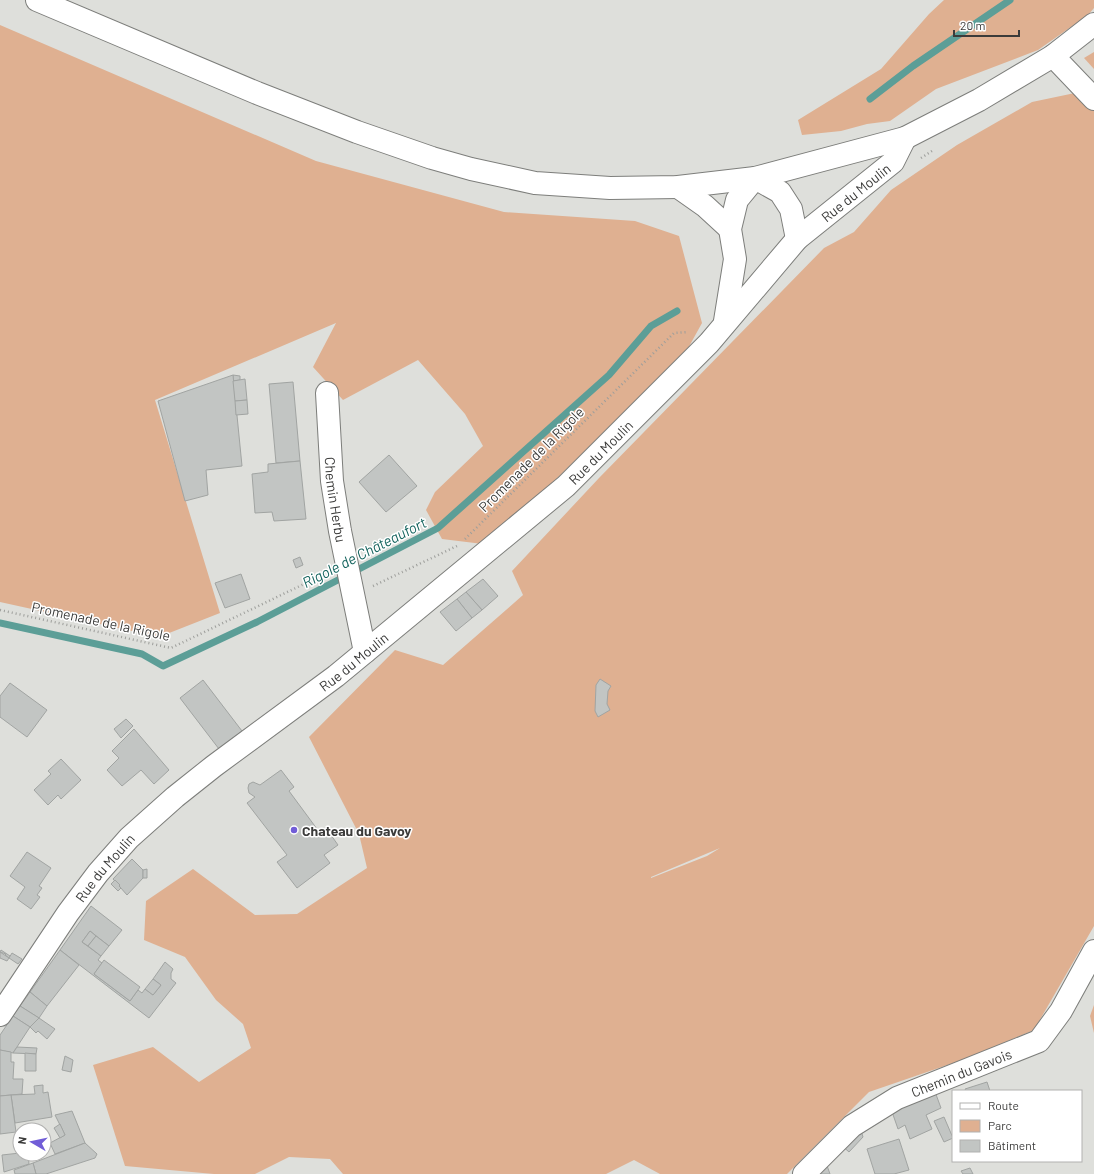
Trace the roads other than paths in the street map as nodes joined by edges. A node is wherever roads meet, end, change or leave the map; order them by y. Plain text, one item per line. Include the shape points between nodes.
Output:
1 (38, 0) edge
2 (1094, 24) edge
3 (1053, 56) junction
4 (1094, 99) edge
5 (905, 138) junction
6 (755, 178) junction
7 (678, 187) junction
8 (730, 229) junction
9 (797, 239) junction
10 (725, 321) junction
11 (327, 393) dead end
12 (365, 652) junction
13 (1094, 950) edge
14 (0, 1016) edge
15 (804, 1174) edge

1 - 7 street via 257,93 432,158 535,183 610,188
2 - 3 street
3 - 4 street
3 - 5 street via 979,100
5 - 6 street
5 - 9 street, Rue du Moulin via 893,162
6 - 7 street
6 - 8 street, Rue du Moulin via 737,200
6 - 9 street via 780,192 791,210
7 - 8 street via 705,206
8 - 10 street, Rue du Moulin via 735,260
9 - 10 street, Rue du Moulin
10 - 12 street, Rue du Moulin via 708,342 566,486
11 - 12 street, Chemin Herbu via 332,481
12 - 14 street, Rue du Moulin via 203,775 129,838 68,913
13 - 15 street, Chemin du Gavois via 1061,1011 1039,1041 897,1098 852,1126

